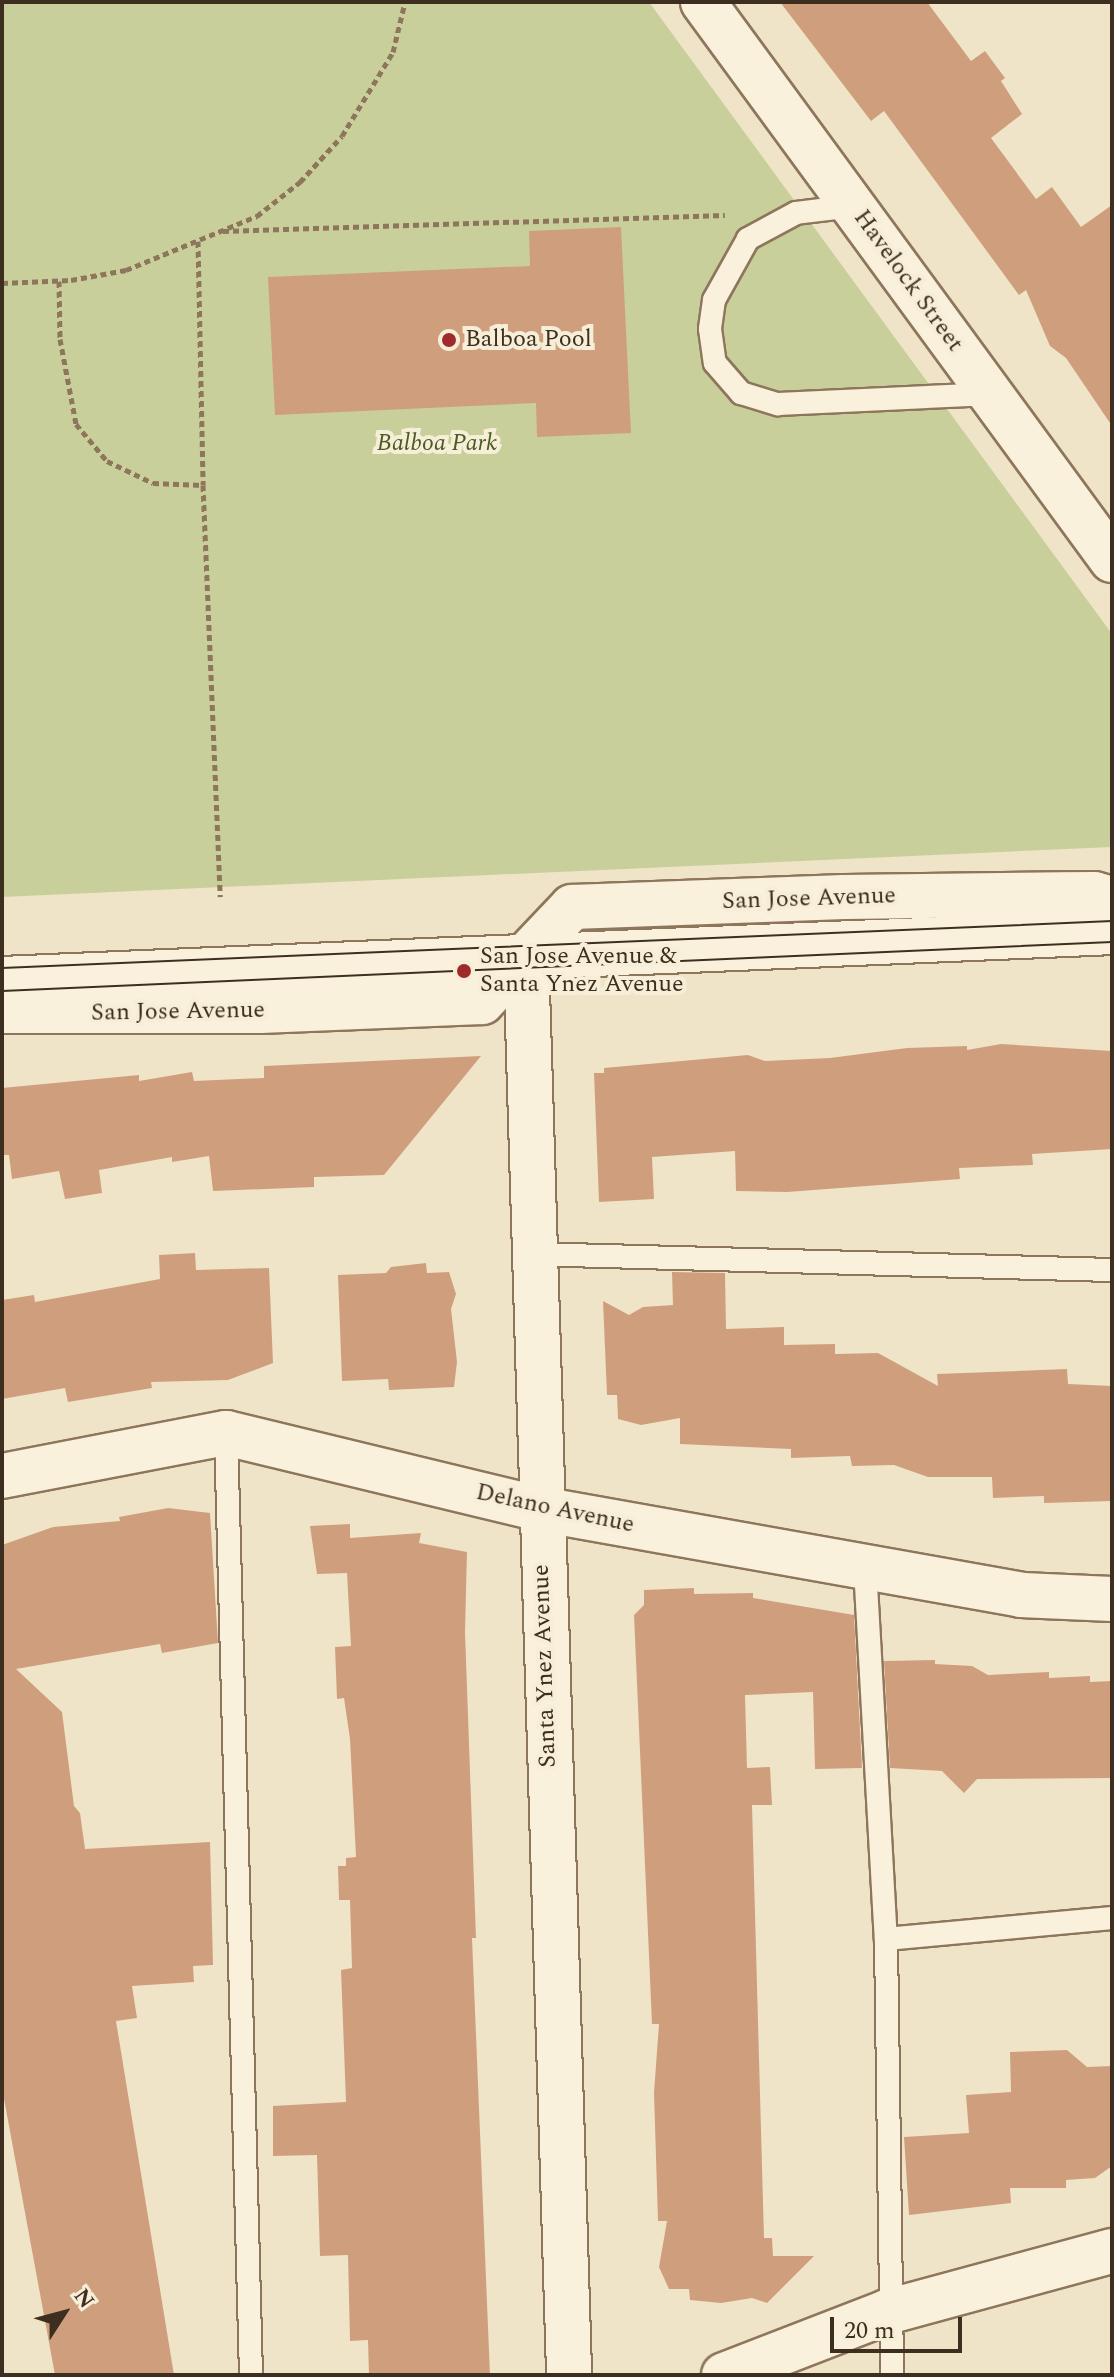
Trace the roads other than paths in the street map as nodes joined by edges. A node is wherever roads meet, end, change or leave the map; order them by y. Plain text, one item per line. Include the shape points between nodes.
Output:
1 (703, 2) edge
2 (853, 206) junction
3 (991, 394) junction
4 (1112, 560) edge
5 (1112, 899) edge
6 (1112, 932) edge
7 (526, 956) junction
8 (2, 979) edge
9 (2, 1011) edge
10 (531, 1254) junction
11 (1112, 1270) edge
12 (226, 1433) junction
13 (2, 1476) edge
14 (540, 1509) junction
15 (865, 1567) junction
16 (1112, 1599) edge
17 (1112, 1918) edge
18 (886, 1939) junction
19 (1112, 2251) edge
20 (887, 2312) junction
21 (251, 2375) edge
22 (569, 2375) edge
23 (724, 2375) edge
24 (892, 2375) edge

1 - 2 street, Havelock Street
2 - 3 street, Havelock Street
2 - 3 lane via 796,213 748,239 714,300 710,329 715,363 741,393 778,404
3 - 4 street, Havelock Street
5 - 7 street, San Jose Avenue via 1094,894 844,897 572,907
6 - 7 street, San Jose Avenue
7 - 8 street, San Jose Avenue
7 - 9 street, San Jose Avenue via 482,1002 260,1011
7 - 10 street, Santa Ynez Avenue
10 - 11 lane
10 - 14 street, Santa Ynez Avenue
12 - 13 street, Delano Avenue
12 - 14 street, Delano Avenue
12 - 21 lane
14 - 15 street, Delano Avenue
14 - 22 street, Santa Ynez Avenue
15 - 16 street, Delano Avenue via 1021,1595
15 - 18 lane
17 - 18 lane
18 - 20 lane
19 - 20 street
20 - 23 street
20 - 24 lane

